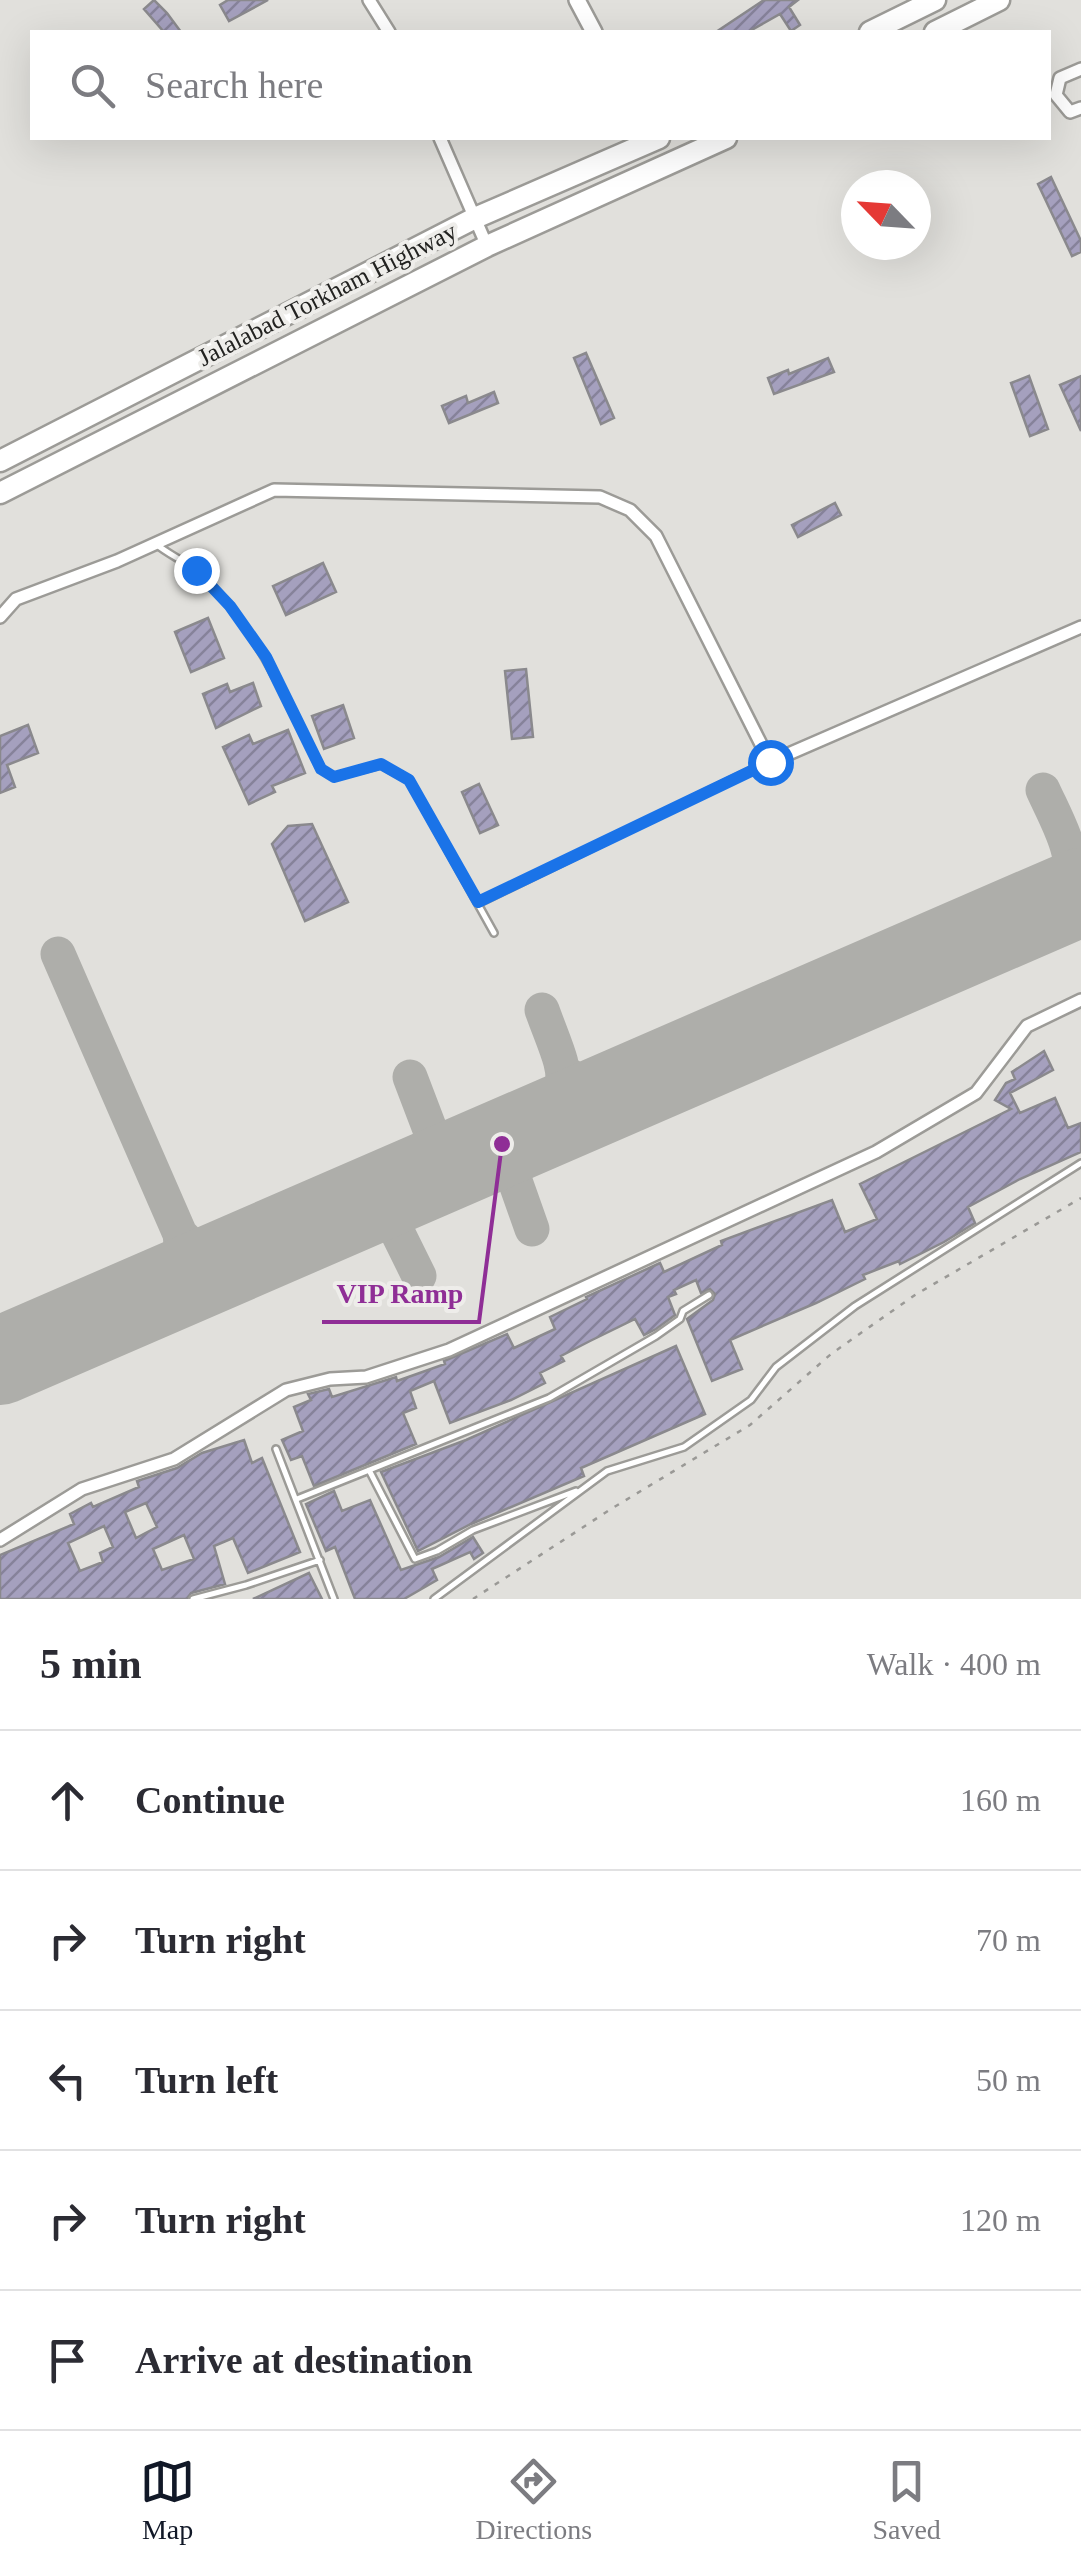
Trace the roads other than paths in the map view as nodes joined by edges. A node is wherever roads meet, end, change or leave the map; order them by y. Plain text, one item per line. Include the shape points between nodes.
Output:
1 (369, 0) edge
2 (576, 0) edge
3 (935, 0) edge
4 (999, 0) edge
5 (388, 30) edge
6 (593, 30) edge
7 (874, 30) edge
8 (939, 30) edge
9 (1081, 69) edge
10 (1081, 108) edge
11 (441, 140) edge
12 (654, 140) edge
13 (668, 140) edge
14 (722, 140) edge
15 (680, 160) junction
16 (475, 218) junction
17 (487, 246) junction
18 (0, 461) edge
19 (0, 493) edge
20 (156, 544) junction
21 (0, 617) edge
22 (1081, 627) edge
23 (770, 762) junction
24 (478, 902) junction
25 (494, 933) dead end
26 (1081, 1000) edge
27 (1081, 1163) edge
28 (708, 1295) dead end
29 (276, 1450) dead end
30 (369, 1470) junction
31 (584, 1489) junction
32 (297, 1499) junction
33 (0, 1540) edge
34 (320, 1560) junction
35 (192, 1599) edge
36 (334, 1599) edge
37 (434, 1599) edge

1 - 5 street
2 - 6 street
3 - 7 highway
4 - 8 highway
9 - 10 street via 1060,78 1056,94 1070,112
11 - 16 street
12 - 16 highway, Jalalabad Torkham Highway
13 - 15 street
14 - 15 highway
15 - 17 highway
16 - 17 street
16 - 18 highway, Jalalabad Torkham Highway
17 - 19 highway
20 - 21 street via 16,599
20 - 23 street via 274,490 600,497 630,510 656,536
20 - 24 lane via 196,570 230,606 266,657 321,769 334,777 381,764 409,780
22 - 23 street
23 - 24 lane
24 - 25 lane
26 - 33 street via 1027,1026 976,1093 876,1152 449,1350 366,1377 286,1390 174,1459 82,1489
27 - 31 lane via 856,1306 776,1367 751,1400 684,1447 607,1471
28 - 30 lane via 656,1336 549,1398
29 - 32 lane
30 - 31 lane via 415,1559
30 - 32 lane
31 - 37 lane
32 - 34 lane
34 - 35 lane
34 - 36 lane

